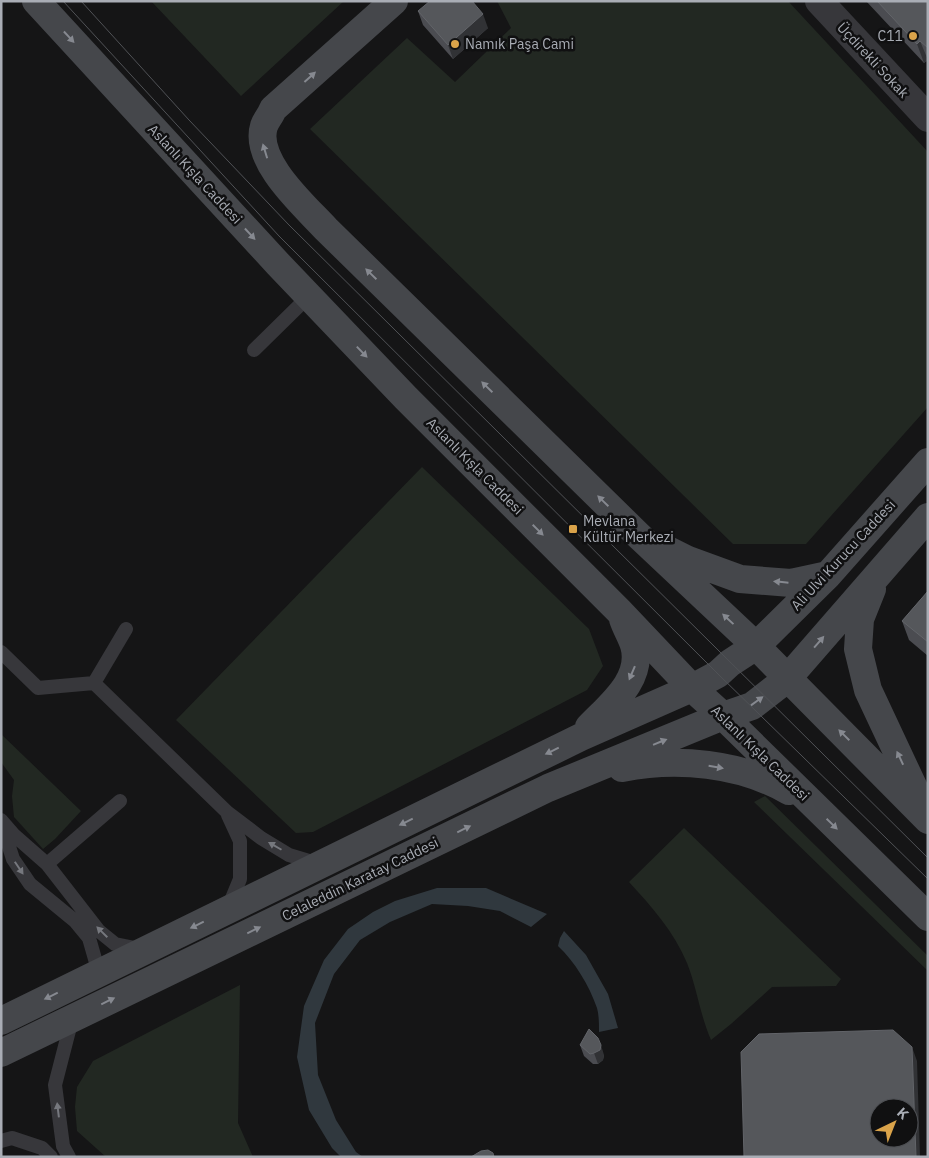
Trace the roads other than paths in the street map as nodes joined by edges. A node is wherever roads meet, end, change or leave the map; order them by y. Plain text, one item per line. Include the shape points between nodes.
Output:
1 (36, 1) edge
2 (394, 1) edge
3 (819, 1) edge
4 (928, 118) edge
5 (309, 296) junction
6 (254, 350) dead end
7 (928, 462) edge
8 (928, 517) edge
9 (638, 535) junction
10 (878, 573) junction
11 (828, 575) junction
12 (619, 611) junction
13 (126, 629) dead end
14 (756, 646) junction
15 (1, 652) edge
16 (788, 678) junction
17 (94, 683) junction
18 (692, 688) junction
19 (723, 716) junction
20 (581, 736) junction
21 (548, 788) junction
22 (120, 801) dead end
23 (813, 805) junction
24 (227, 812) junction
25 (928, 819) edge
26 (1, 821) edge
27 (47, 864) junction
28 (320, 865) junction
29 (226, 910) junction
30 (928, 918) edge
31 (146, 950) junction
32 (100, 973) junction
33 (72, 1018) junction
34 (1, 1021) edge
35 (1, 1052) edge
36 (1, 1141) edge
37 (51, 1157) edge
38 (69, 1157) edge

1 -> 5 main road, Aslanlı Kışla Caddesi
9 -> 2 main road via 326,229 267,158 264,127 274,109
3 - 4 street, Üçdirekli Sokak
5 - 6 lane
5 -> 12 main road, Aslanlı Kışla Caddesi
7 - 11 main road, Ali Ulvi Kurucu Caddesi
8 - 10 main road
11 -> 9 main road via 790,583 740,579 688,560
14 -> 9 main road
16 -> 10 main road
25 -> 10 main road via 868,690 858,649 860,619
11 - 14 main road, Ali Ulvi Kurucu Caddesi
12 - 18 main road, Aslanlı Kışla Caddesi
12 -> 20 main road via 634,646 636,668 622,692
13 - 17 lane
14 - 16 main road
14 - 18 main road, Ali Ulvi Kurucu Caddesi via 718,674
15 - 17 lane via 38,688
19 -> 16 main road, Celaleddin Karatay Caddesi via 752,706
25 -> 16 main road
17 - 24 lane
18 - 19 main road, Aslanlı Kışla Caddesi
18 - 20 main road
21 -> 19 main road, Celaleddin Karatay Caddesi
19 - 23 main road, Aslanlı Kışla Caddesi
20 -> 28 main road
21 -> 23 main road via 611,770 674,762 745,772 770,780
33 -> 21 main road, Celaleddin Karatay Caddesi
22 - 27 lane
23 -> 30 main road, Aslanlı Kışla Caddesi
28 -> 24 lane via 289,855
24 - 29 lane via 240,841 240,879
26 - 27 lane
26 -> 32 lane via 13,859 30,884 75,921 89,938
31 -> 27 lane via 115,944 100,931
28 - 29 main road
29 -> 31 main road
31 - 32 main road
32 -> 34 main road
33 - 35 main road, Celaleddin Karatay Caddesi
38 -> 33 lane via 63,1146 55,1085
36 - 37 lane via 12,1138 42,1148

